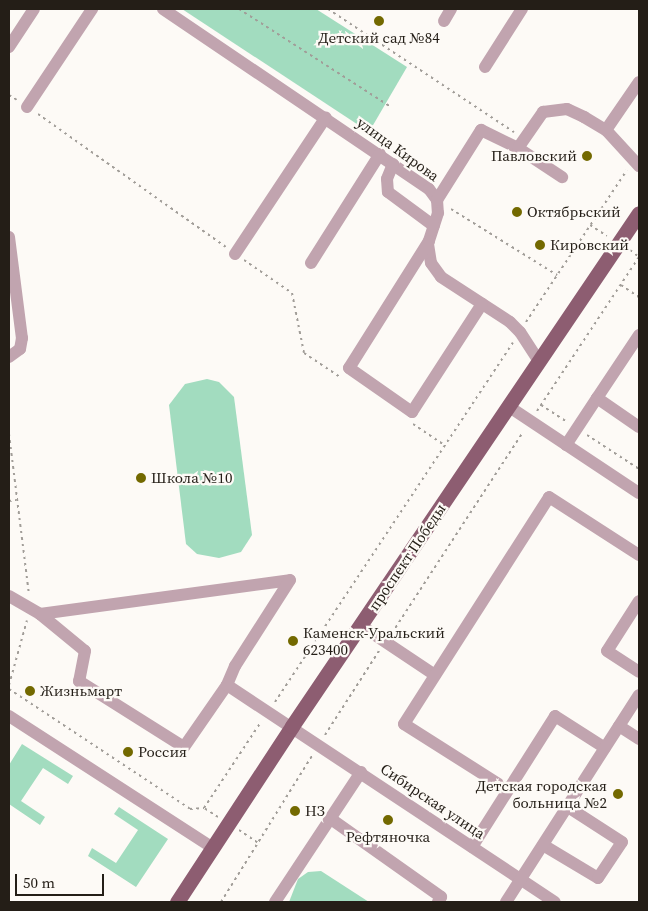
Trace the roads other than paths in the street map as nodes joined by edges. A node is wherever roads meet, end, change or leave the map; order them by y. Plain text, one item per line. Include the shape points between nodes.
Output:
1 (34, 9) edge
2 (92, 9) edge
3 (163, 9) edge
4 (451, 9) edge
5 (522, 9) edge
6 (444, 21) dead end
7 (9, 47) edge
8 (485, 67) dead end
9 (639, 82) edge
10 (27, 107) road end
11 (326, 117) junction
12 (606, 130) junction
13 (521, 143) junction
14 (380, 154) junction
15 (393, 164) junction
16 (636, 164) edge
17 (562, 177) dead end
18 (437, 200) junction
19 (639, 212) edge
20 (434, 226) junction
21 (9, 237) edge
22 (429, 241) junction
23 (235, 254) road end
24 (311, 263) dead end
25 (482, 304) junction
26 (639, 335) edge
27 (9, 357) edge
28 (538, 360) junction
29 (597, 398) junction
30 (508, 406) junction
31 (639, 427) edge
32 (566, 445) junction
33 (637, 486) edge
34 (639, 555) edge
35 (9, 596) edge
36 (639, 601) edge
37 (35, 612) junction
38 (360, 625) junction
39 (639, 672) edge
40 (436, 675) junction
41 (227, 685) junction
42 (639, 694) edge
43 (9, 716) edge
44 (292, 726) junction
45 (619, 726) junction
46 (639, 739) edge
47 (605, 748) junction
48 (361, 772) junction
49 (508, 790) junction
50 (568, 807) junction
51 (331, 819) junction
52 (543, 845) junction
53 (472, 847) junction
54 (213, 848) junction
55 (521, 880) junction
56 (177, 902) edge
57 (275, 902) edge
58 (438, 902) edge
59 (506, 902) edge
60 (555, 902) edge

1 - 7 street
2 - 10 street
3 - 11 street, улица Кирова
4 - 6 street
5 - 8 street
9 - 12 street
11 - 14 street, улица Кирова
11 - 23 street
12 - 13 street via 567,109 543,112
12 - 16 street
13 - 17 street
13 - 18 street via 481,130
14 - 15 street, улица Кирова
14 - 24 street
15 - 18 street, улица Кирова via 429,190
15 - 20 street via 387,178 388,192
18 - 20 street, улица Кирова
19 - 28 main road, проспект Победы
20 - 22 street, улица Кирова
21 - 27 street via 22,338 20,349
22 - 25 street, улица Кирова via 431,263 441,277
22 - 25 street via 349,368 412,412
25 - 28 street, улица Кирова via 520,332
26 - 29 street
28 - 30 main road, проспект Победы
29 - 31 street
29 - 32 street
30 - 32 street
30 - 38 main road, проспект Победы
32 - 33 street
34 - 40 street via 549,498
35 - 37 street
36 - 39 street via 607,651
37 - 41 street via 85,651 79,681 184,748
37 - 41 street via 290,580 235,666
38 - 40 street
38 - 44 main road, проспект Победы
40 - 49 street via 404,724
41 - 44 street, Сибирская улица
42 - 45 street
43 - 54 street
44 - 48 street, Сибирская улица
44 - 54 main road, проспект Победы
45 - 46 street
45 - 47 street
47 - 49 street via 555,716
47 - 50 street
48 - 51 street
48 - 53 street, Сибирская улица
49 - 53 street
50 - 52 street
50 - 52 street via 622,842 598,878
51 - 57 street
51 - 58 street via 441,897
52 - 55 street
53 - 55 street, Сибирская улица
54 - 56 main road, проспект Победы
55 - 59 street
55 - 60 street, Сибирская улица

